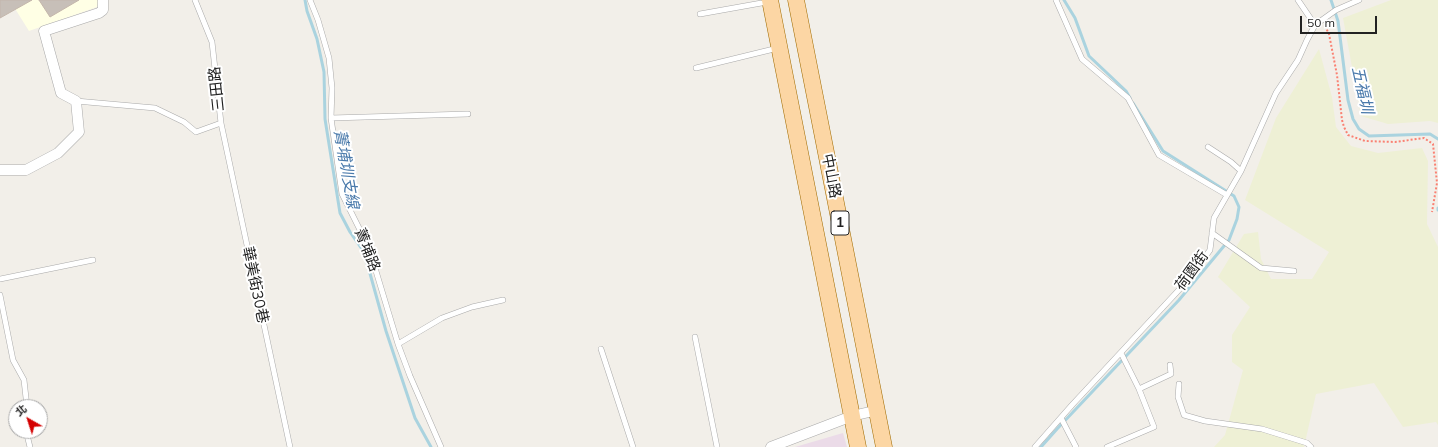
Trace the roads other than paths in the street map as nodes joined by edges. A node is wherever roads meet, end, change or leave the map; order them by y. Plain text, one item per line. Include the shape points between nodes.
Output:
1 (103, 0) edge
2 (195, 0) edge
3 (310, 0) edge
4 (796, 0) edge
5 (1056, 0) edge
6 (1298, 0) edge
7 (1359, 0) edge
8 (770, 1) edge
9 (700, 14) dead end
10 (1315, 25) junction
11 (779, 48) junction
12 (696, 68) dead end
13 (76, 101) junction
14 (468, 114) dead end
15 (331, 118) junction
16 (220, 123) junction
17 (1208, 147) dead end
18 (0, 170) edge
19 (1241, 171) junction
20 (1227, 195) junction
21 (1212, 233) junction
22 (93, 260) dead end
23 (1294, 271) dead end
24 (0, 279) edge
25 (0, 295) edge
26 (503, 300) dead end
27 (695, 337) dead end
28 (398, 344) junction
29 (601, 349) dead end
30 (1121, 354) junction
31 (1170, 365) dead end
32 (1179, 384) dead end
33 (1139, 389) junction
34 (27, 399) edge
35 (878, 410) junction
36 (852, 416) junction
37 (1061, 418) junction
38 (290, 447) edge
39 (440, 447) edge
40 (633, 447) edge
41 (717, 447) edge
42 (771, 447) edge
43 (858, 447) edge
44 (884, 447) edge
45 (1036, 447) edge
46 (1076, 447) edge
47 (1107, 447) edge
48 (1311, 447) edge

1 - 13 street, 三田路 via 103,10 44,31 61,93
2 - 16 lane, 三田路 via 212,42
3 - 15 lane, 菁埔路 via 329,58
4 - 35 main road, 中山路 / 1
5 - 20 lane via 1082,58 1128,98 1159,155
6 - 10 lane
7 - 10 lane via 1336,10
8 - 9 lane
8 - 11 main road, 中山路 / 1
10 - 19 lane, 荷園街 via 1298,60 1276,93
11 - 12 lane
11 - 36 main road, 中山路 / 1
13 - 16 lane, 三田路 via 154,108 184,122 196,132
13 - 18 street via 79,132 58,153 26,170
14 - 15 lane
15 - 28 lane, 菁埔路 via 342,194 368,248
16 - 38 lane, 華美街30巷
17 - 19 lane
19 - 20 lane, 荷園街
20 - 21 lane, 荷園街 via 1214,218
21 - 23 lane via 1261,268
21 - 30 lane, 荷園街 via 1210,250 1190,278
22 - 24 lane
25 - 34 lane via 13,360 24,380
26 - 28 lane via 472,307 442,318
27 - 41 lane
28 - 39 lane, 菁埔路
29 - 40 lane
30 - 33 lane
30 - 37 lane, 荷園街
31 - 33 lane via 1171,374
32 - 48 lane via 1178,397 1184,415 1262,430 1308,443
33 - 47 lane via 1154,427
35 - 36 street
35 - 44 main road, 中山路 / 1
36 - 42 street
36 - 43 main road, 中山路 / 1
37 - 45 lane, 荷園街
37 - 46 lane

